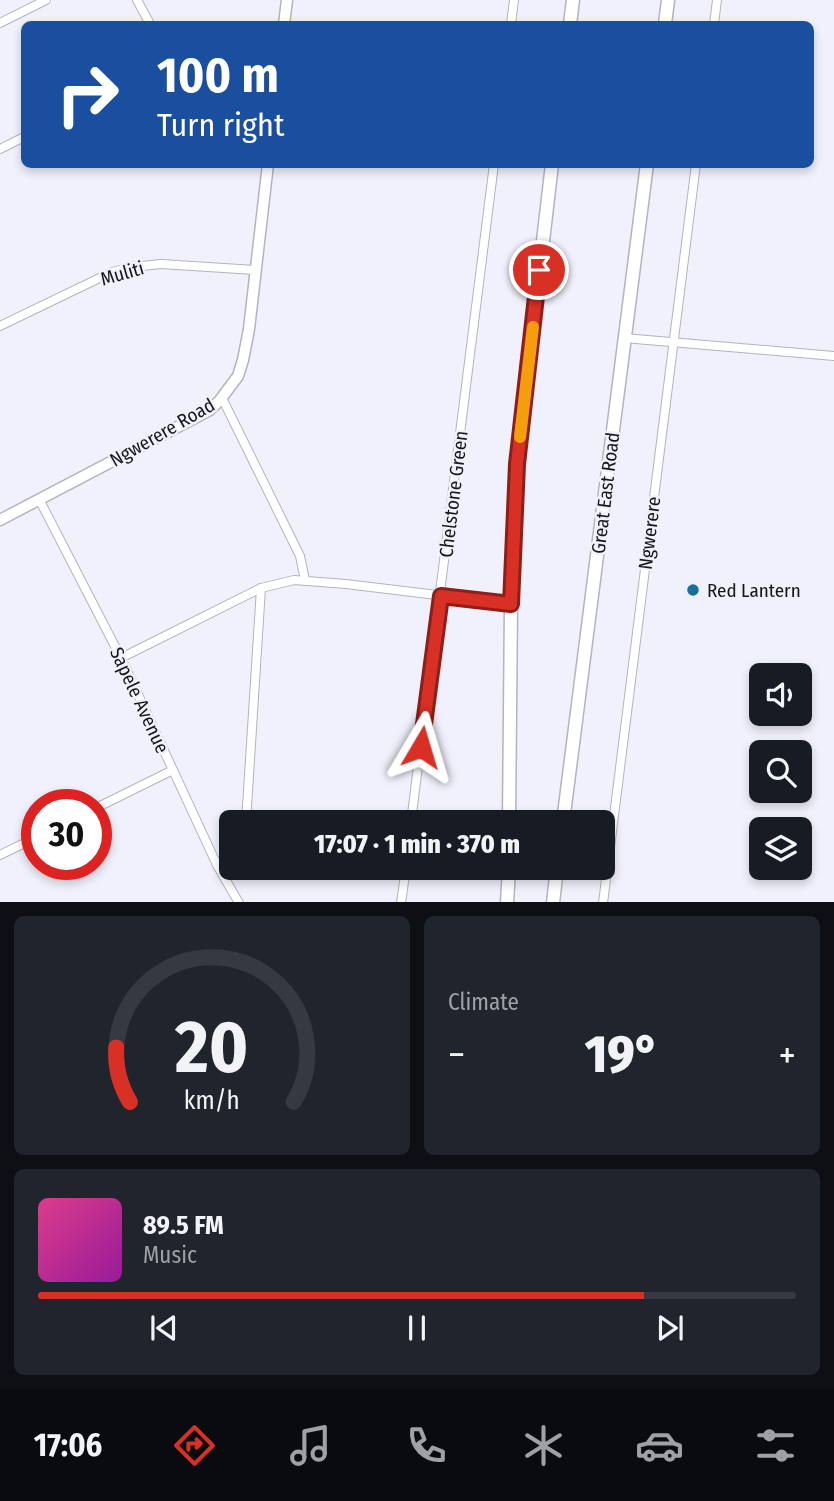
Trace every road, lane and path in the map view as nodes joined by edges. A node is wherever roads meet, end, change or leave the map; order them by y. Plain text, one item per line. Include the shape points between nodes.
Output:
1 (137, 0) edge
2 (287, 0) edge
3 (514, 0) edge
4 (573, 0) edge
5 (668, 0) edge
6 (717, 0) edge
7 (41, 1) edge
8 (148, 21) edge
9 (284, 21) edge
10 (511, 21) edge
11 (570, 21) edge
12 (665, 21) edge
13 (714, 21) edge
14 (0, 23) edge
15 (21, 138) edge
16 (0, 149) edge
17 (268, 168) edge
18 (494, 168) edge
19 (552, 168) edge
20 (646, 168) edge
21 (695, 168) edge
22 (255, 270) junction
23 (0, 326) edge
24 (624, 338) junction
25 (673, 342) junction
26 (834, 356) edge
27 (222, 398) junction
28 (39, 499) junction
29 (0, 520) edge
30 (305, 580) junction
31 (261, 588) junction
32 (441, 596) junction
33 (511, 604) junction
34 (121, 658) junction
35 (173, 770) junction
36 (112, 800) edge
37 (247, 810) edge
38 (413, 810) edge
39 (509, 810) edge
40 (565, 810) edge
41 (21, 845) edge
42 (0, 855) edge
43 (217, 865) joint
44 (404, 880) edge
45 (508, 880) edge
46 (556, 880) edge
47 (239, 902) edge
48 (401, 902) edge
49 (507, 902) edge
50 (553, 902) edge
51 (603, 902) edge

1 - 8 street
2 - 9 street
3 - 10 street
4 - 11 main road
5 - 12 main road
6 - 13 street
7 - 14 street
15 - 16 street
17 - 22 street, Ngwerere Road
18 - 32 street, Chelstone Green
19 - 33 main road via 517,464
20 - 24 main road, Great East Road
21 - 25 street, Ngwerere
22 - 23 street, Muliti via 161,264 123,269
22 - 27 street, Ngwerere Road via 243,359 238,376
24 - 25 street
24 - 40 main road, Great East Road
25 - 26 street
25 - 51 street, Ngwerere
27 - 28 street, Ngwerere Road via 210,410
27 - 30 street via 300,556
28 - 29 street, Ngwerere Road
28 - 34 street, Sapele Avenue
30 - 31 street
30 - 32 street
31 - 34 street
31 - 37 street
32 - 33 street
32 - 38 street, Chelstone Green
33 - 39 main road
34 - 35 street, Sapele Avenue
35 - 36 street
35 - 43 street, Sapele Avenue
41 - 42 street
43 - 47 street, Sapele Avenue
44 - 48 street
45 - 49 main road
46 - 50 main road

